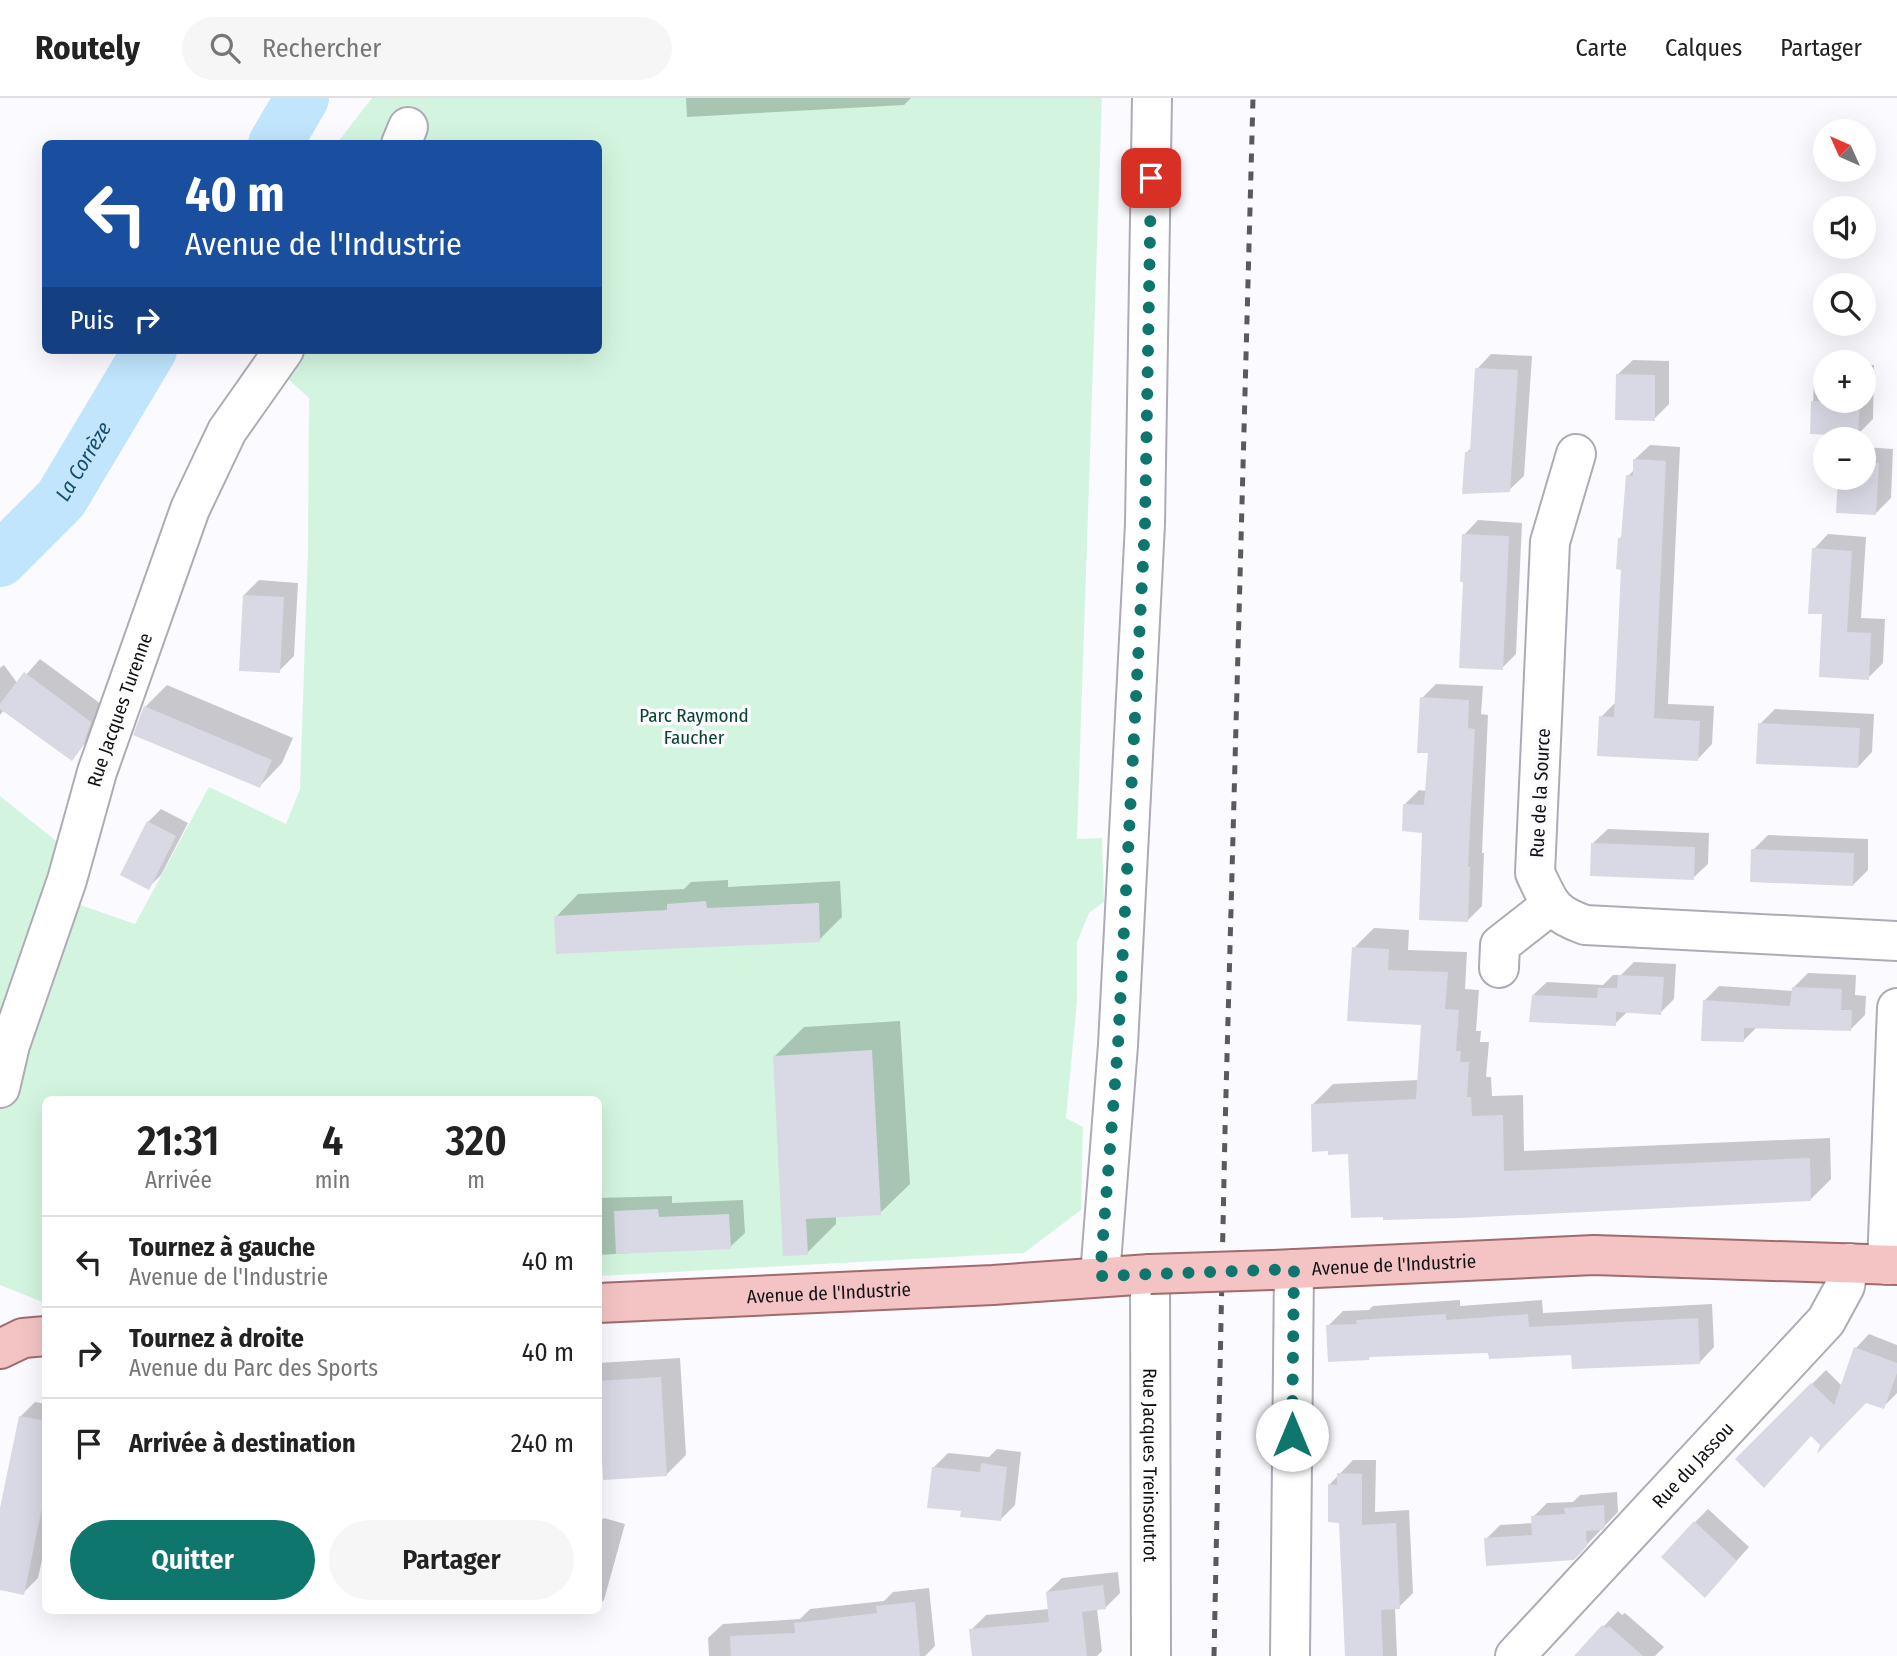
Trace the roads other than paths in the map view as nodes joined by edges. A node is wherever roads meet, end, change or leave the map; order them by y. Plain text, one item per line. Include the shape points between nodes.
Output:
1 (1152, 98) edge
2 (281, 354) edge
3 (1576, 454) dead end
4 (1551, 905) junction
5 (1897, 941) edge
6 (1499, 968) dead end
7 (1897, 1008) edge
8 (0, 1088) edge
9 (1849, 1263) junction
10 (1892, 1265) edge
11 (1283, 1270) junction
12 (1150, 1274) junction
13 (1100, 1276) junction
14 (602, 1303) edge
15 (42, 1336) edge
16 (0, 1349) edge
17 (1151, 1656) edge
18 (1290, 1656) edge
19 (1515, 1656) edge

1 - 13 street via 1145,524 1118,1045
2 - 8 street, Rue Jacques Turenne via 227,431 190,509 97,772
3 - 4 street, Rue de la Source via 1550,542 1535,873
4 - 5 street via 1564,918 1584,925
4 - 6 street via 1500,945
7 - 10 street
9 - 10 main road, Avenue de l'Industrie
9 - 11 main road, Avenue de l'Industrie via 1594,1255
9 - 19 street, Rue du Jassou via 1845,1286 1826,1321
11 - 12 main road, Avenue de l'Industrie, bridge
11 - 18 street
12 - 13 main road, Avenue de l'Industrie
12 - 17 street, Rue Jacques Treinsoutrot
13 - 14 main road, Avenue de l'Industrie
15 - 16 main road via 23,1338

